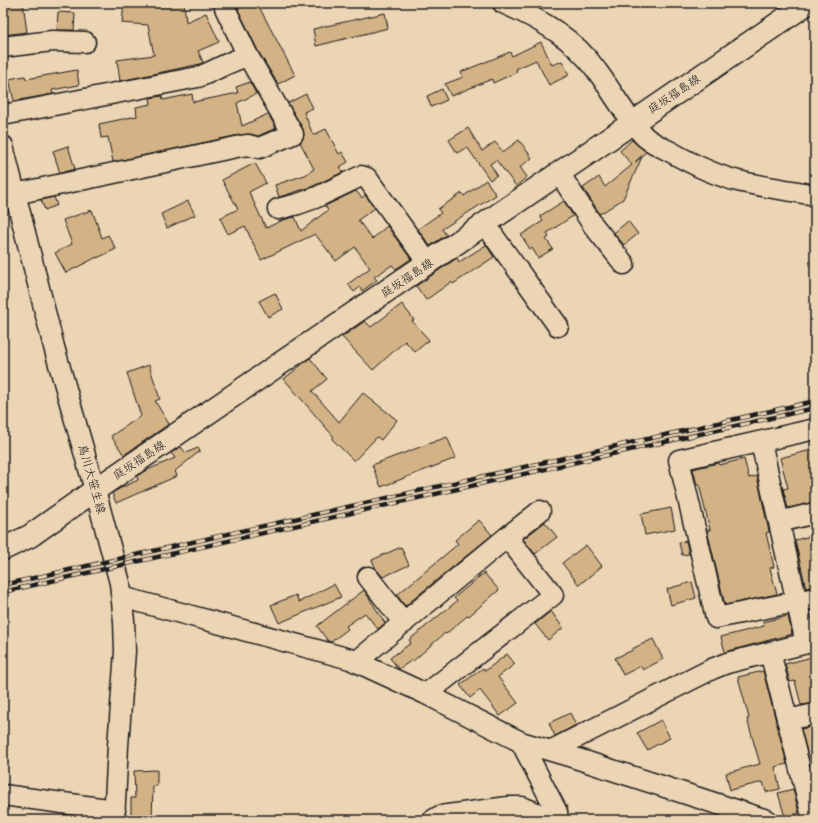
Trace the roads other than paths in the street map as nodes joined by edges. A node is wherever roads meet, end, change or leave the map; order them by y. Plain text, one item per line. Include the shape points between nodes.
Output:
1 (503, 3) edge
2 (808, 3) edge
3 (225, 8) dead end
4 (85, 42) dead end
5 (3, 47) edge
6 (248, 56) junction
7 (3, 115) edge
8 (633, 122) junction
9 (3, 146) edge
10 (559, 173) junction
11 (15, 194) junction
12 (815, 195) edge
13 (278, 209) dead end
14 (485, 224) junction
15 (428, 263) junction
16 (624, 264) dead end
17 (558, 326) dead end
18 (815, 430) edge
19 (760, 442) junction
20 (95, 490) junction
21 (540, 511) dead end
22 (815, 514) edge
23 (779, 522) junction
24 (507, 537) junction
25 (3, 549) edge
26 (368, 577) dead end
27 (122, 597) junction
28 (806, 600) edge
29 (404, 623) junction
30 (810, 642) edge
31 (770, 652) junction
32 (356, 662) junction
33 (426, 694) junction
34 (815, 714) edge
35 (787, 720) junction
36 (521, 742) junction
37 (552, 750) junction
38 (810, 786) edge
39 (3, 795) edge
40 (501, 814) edge
41 (114, 815) edge
42 (458, 817) edge
43 (433, 820) edge
44 (545, 820) edge
45 (558, 820) edge
46 (767, 820) edge
47 (813, 820) edge

1 - 8 street via 554,30 577,47 596,69
2 - 8 main road, 庭坂福島線
3 - 6 street
4 - 5 street via 52,41
6 - 7 street via 198,77
6 - 11 street via 293,134 259,148 241,146
8 - 10 main road, 庭坂福島線
8 - 12 street via 646,138 715,173 737,180
9 - 11 street, 鳥川大笹生線
10 - 14 main road, 庭坂福島線
10 - 16 street
11 - 20 street, 鳥川大笹生線 via 54,347
13 - 15 street via 298,204 365,176
14 - 15 main road, 庭坂福島線
14 - 17 street
15 - 20 main road, 庭坂福島線
18 - 19 street
19 - 23 street
19 - 28 street via 679,460 716,618
20 - 25 main road, 庭坂福島線 via 30,536
20 - 27 street, 鳥川大笹生線
21 - 24 street
22 - 23 street
23 - 28 street
24 - 29 street
24 - 33 street via 553,595
26 - 29 street
27 - 32 street
27 - 41 street, 鳥川大笹生線 via 125,651
28 - 30 street
29 - 32 street
30 - 31 street
31 - 35 street
31 - 37 street via 712,668
32 - 33 street
33 - 36 street
34 - 35 street
35 - 38 street
36 - 37 street
36 - 45 street via 557,812
37 - 46 street
38 - 47 street
39 - 41 street
40 - 42 street
40 - 44 street via 522,807 539,814
42 - 43 street via 440,816

